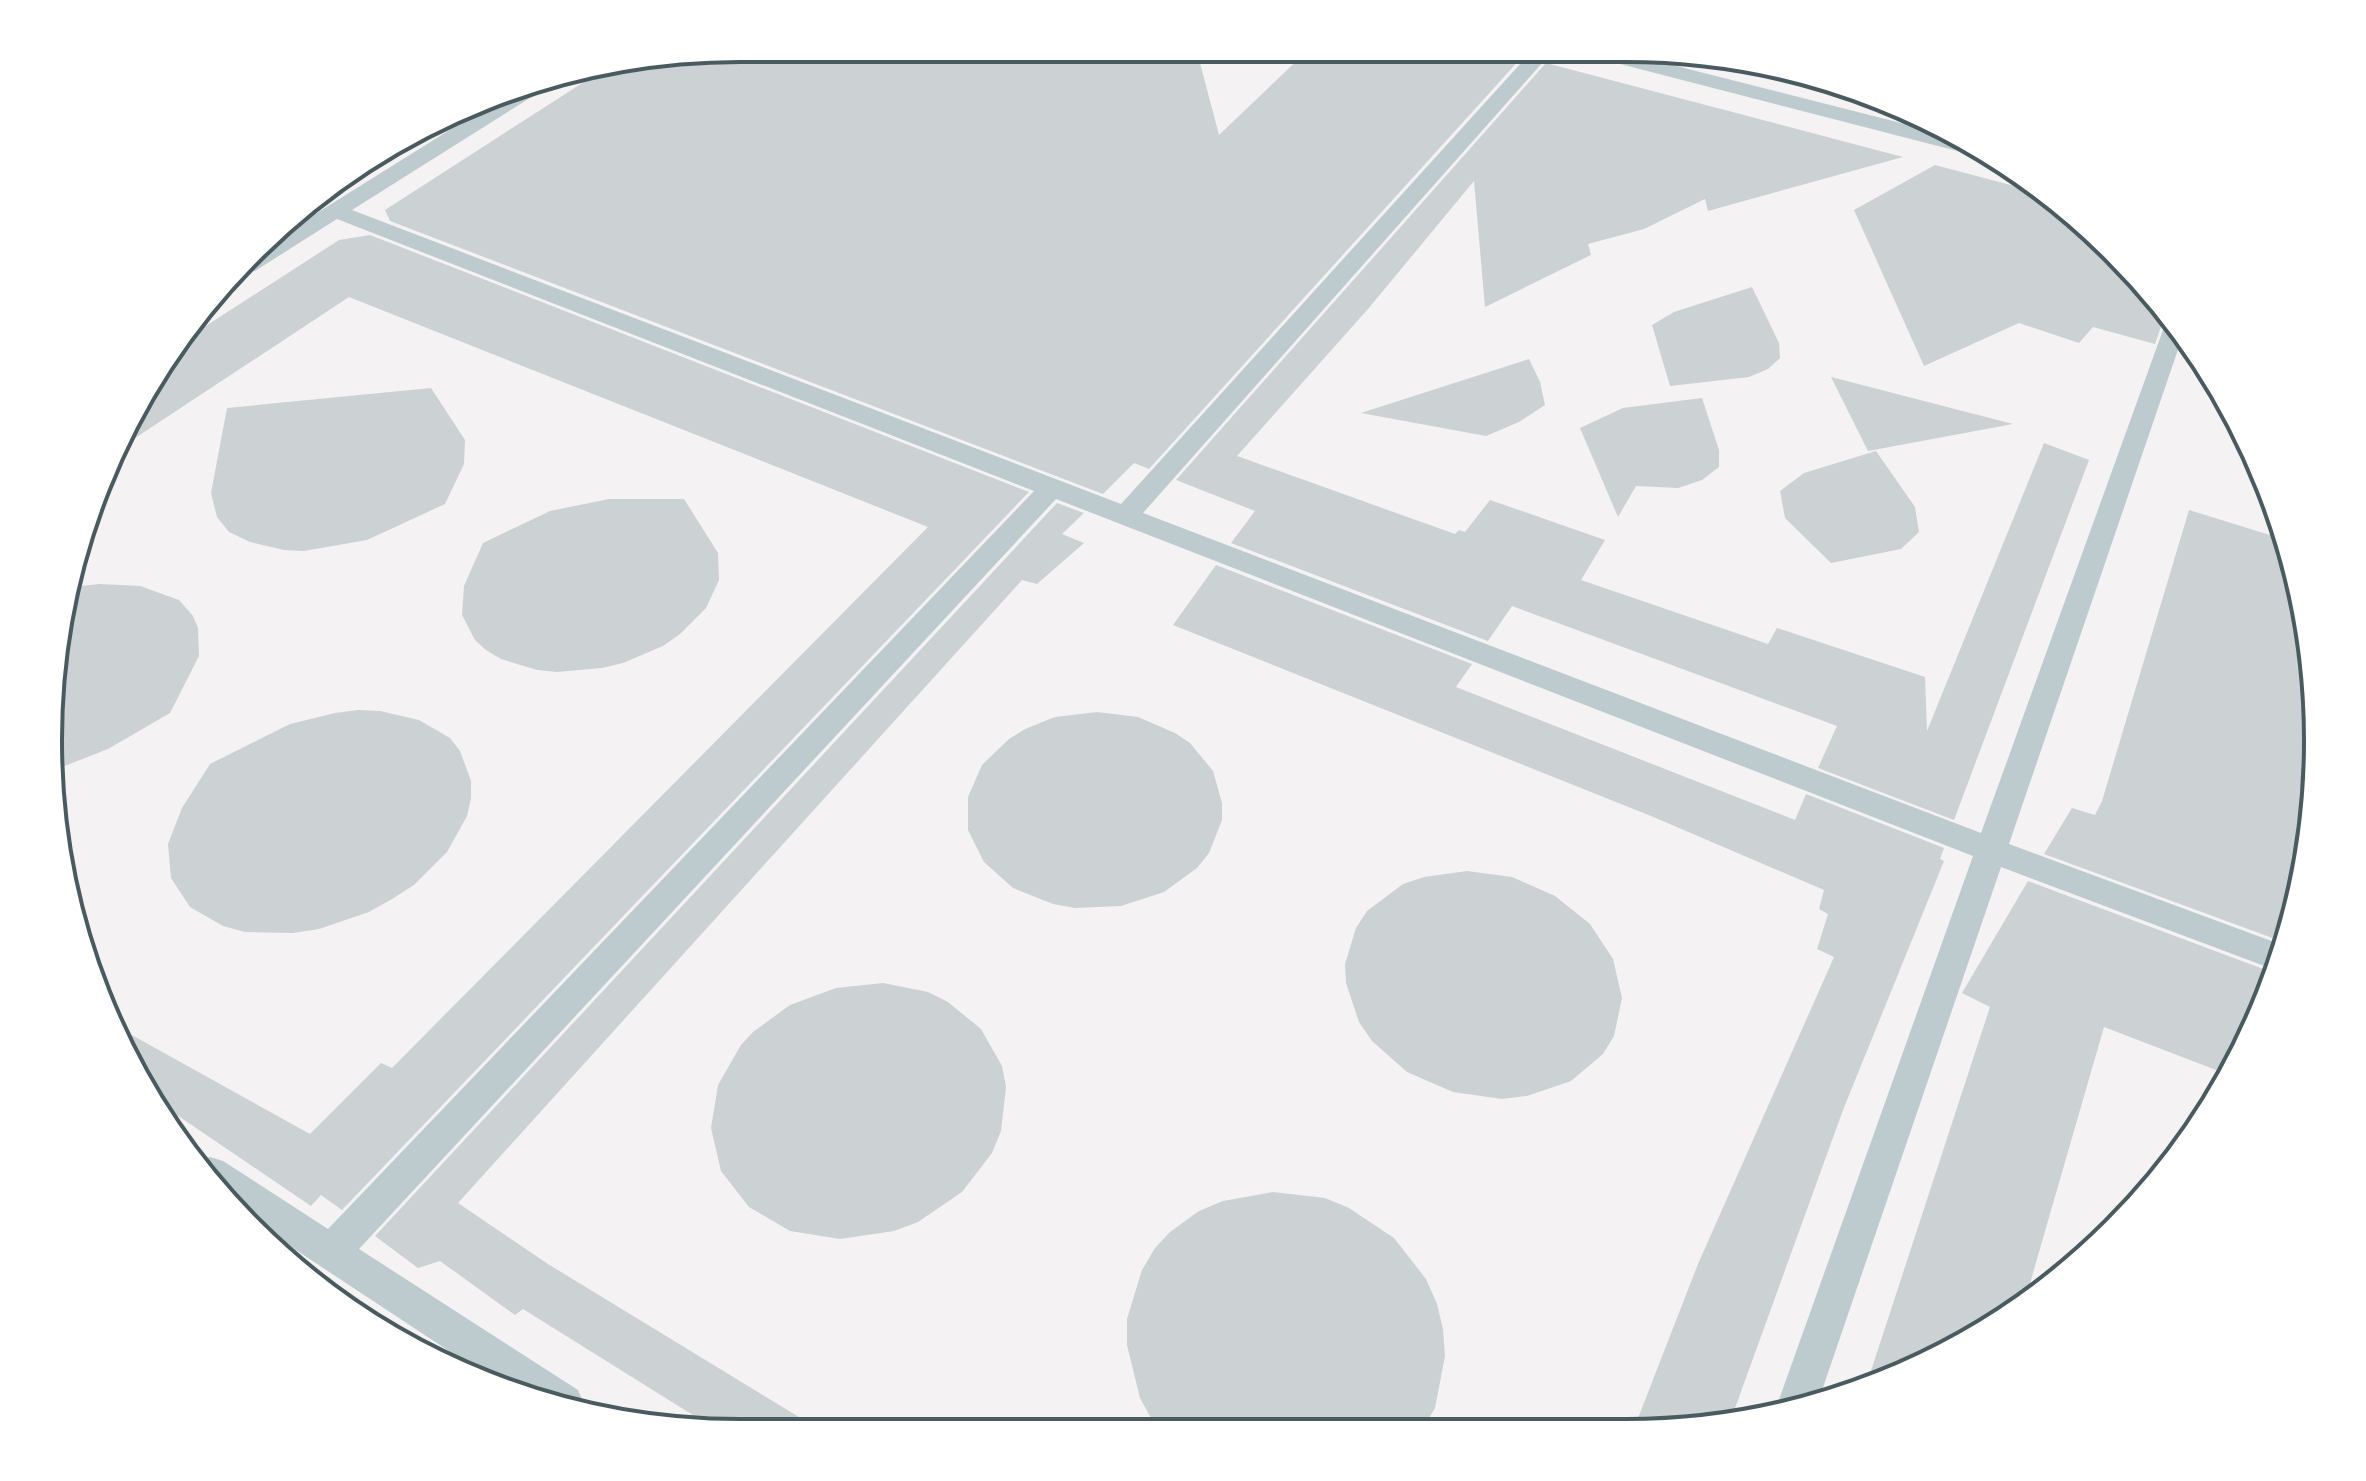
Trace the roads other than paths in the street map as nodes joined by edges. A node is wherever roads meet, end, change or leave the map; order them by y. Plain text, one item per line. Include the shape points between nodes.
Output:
1 (1533, 62) edge
2 (1636, 62) edge
3 (506, 104) edge
4 (1940, 140) edge
5 (335, 211) junction
6 (272, 250) edge
7 (2171, 336) edge
8 (1051, 488) junction
9 (1126, 515) junction
10 (1991, 850) junction
11 (2269, 954) edge
12 (227, 1184) edge
13 (331, 1253) junction
14 (540, 1388) edge
15 (1800, 1396) edge

1 - 9 lane
2 - 4 lane
3 - 5 lane
5 - 6 lane
5 - 8 lane
7 - 10 lane
8 - 9 lane
8 - 13 lane
9 - 10 lane
10 - 11 lane
10 - 15 lane
12 - 13 lane
13 - 14 lane

